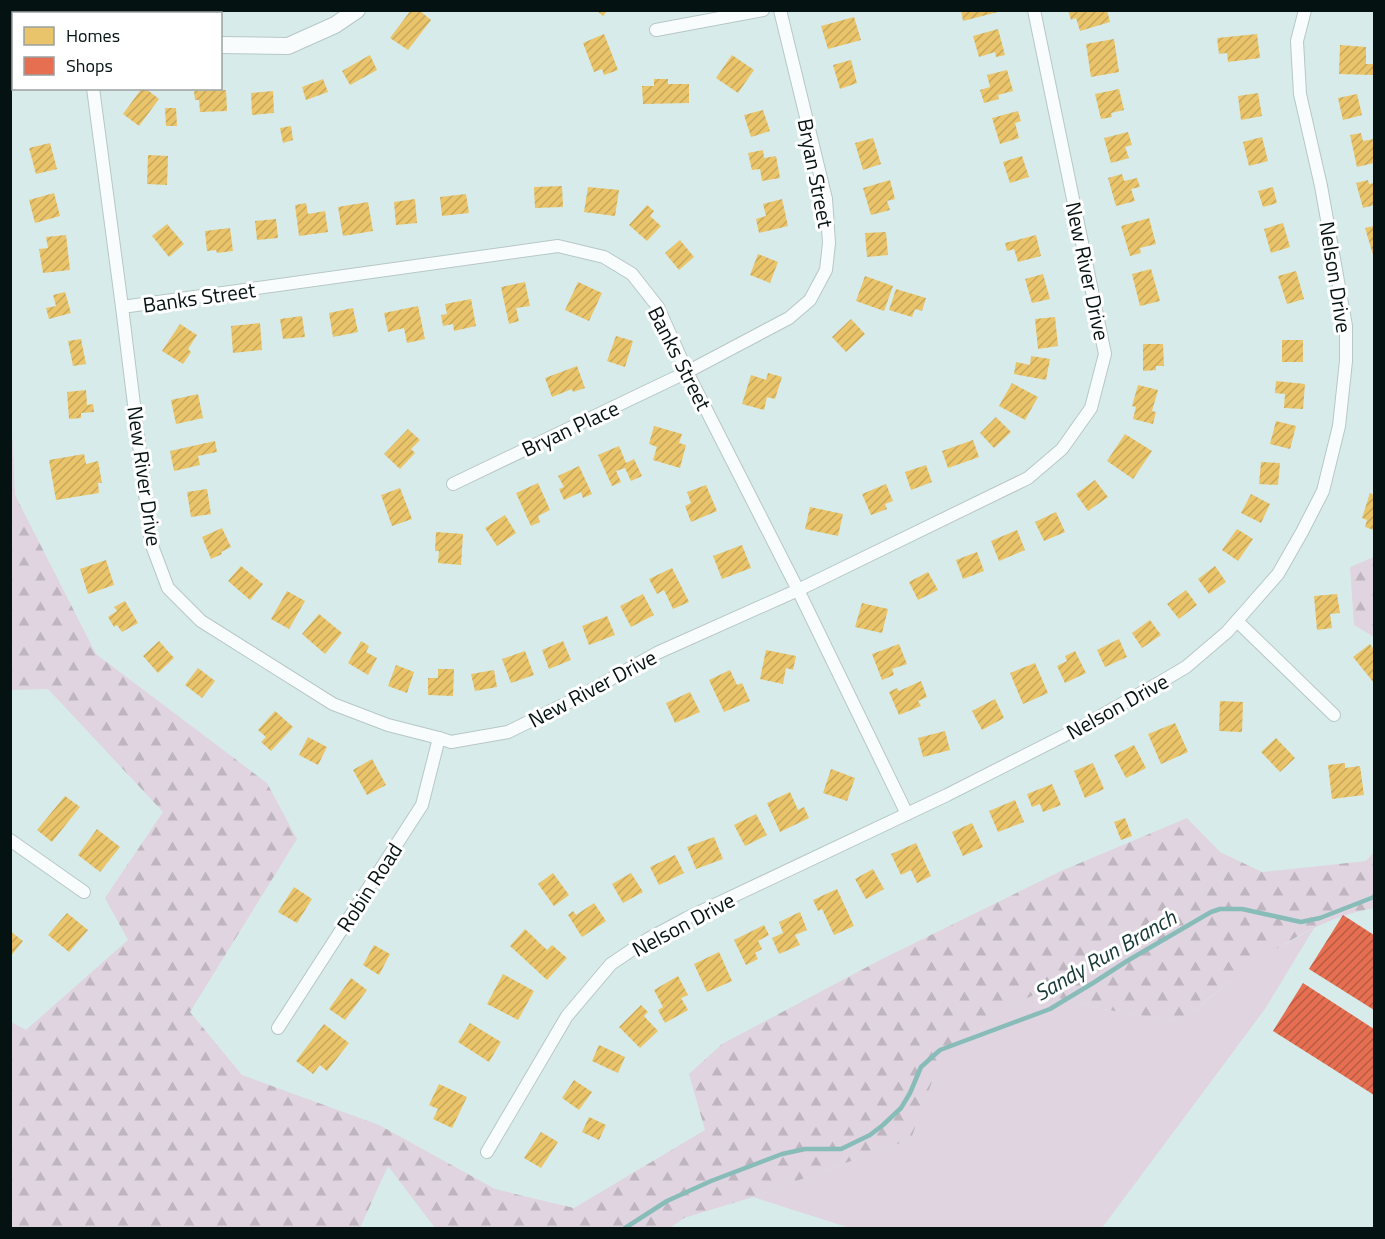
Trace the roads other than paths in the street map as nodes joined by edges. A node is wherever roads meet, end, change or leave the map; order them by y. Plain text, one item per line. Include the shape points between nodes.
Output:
1 (357, 10) edge
2 (763, 10) edge
3 (780, 10) edge
4 (1034, 10) edge
5 (1305, 10) edge
6 (656, 30) dead end
7 (222, 45) edge
8 (93, 90) edge
9 (122, 307) junction
10 (687, 372) junction
11 (453, 484) dead end
12 (798, 590) junction
13 (1237, 621) junction
14 (1334, 715) dead end
15 (439, 738) junction
16 (907, 813) junction
17 (10, 840) edge
18 (84, 892) dead end
19 (278, 1028) dead end
20 (487, 1152) dead end

1 - 7 street via 335,25 288,46
2 - 6 street
3 - 10 street, Bryan Street via 826,199 826,270 810,300 789,318
4 - 12 street, New River Drive via 1105,354 1091,408 1062,449 1028,478
5 - 13 street, Nelson Drive via 1297,41 1300,94 1346,326 1340,426 1323,491 1302,532 1278,574
8 - 9 street, New River Drive
9 - 10 street, Banks Street via 558,246 604,257 632,274 658,308
9 - 15 street, New River Drive via 151,543 168,588 201,621 333,704 388,725
10 - 11 street, Bryan Place
10 - 12 street, Banks Street
12 - 15 street, New River Drive via 657,653 508,732 451,742
12 - 16 street, Banks Street
13 - 14 street
13 - 16 street, Nelson Drive via 1172,676 1081,727
15 - 19 street, Robin Road via 422,805
16 - 20 street, Nelson Drive via 687,918 611,964 567,1016
17 - 18 street

